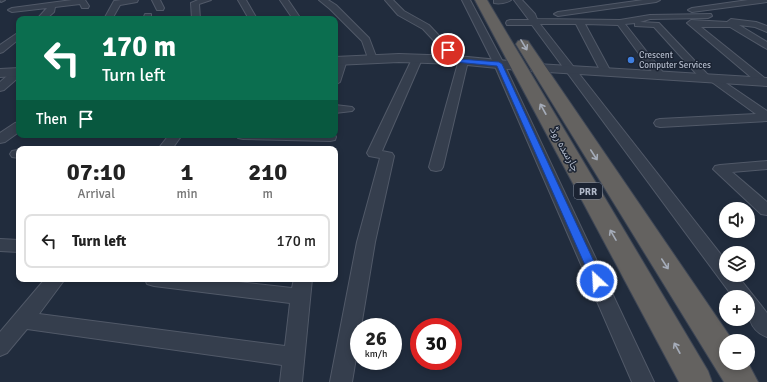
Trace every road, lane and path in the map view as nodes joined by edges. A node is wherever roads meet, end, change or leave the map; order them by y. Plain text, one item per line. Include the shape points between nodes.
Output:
1 (14, 0) edge
2 (134, 0) edge
3 (156, 0) edge
4 (207, 0) edge
5 (242, 0) edge
6 (284, 0) edge
7 (323, 0) edge
8 (389, 0) edge
9 (466, 0) edge
10 (518, 0) edge
11 (651, 0) edge
12 (765, 0) edge
13 (60, 2) edge
14 (51, 5) junction
15 (666, 5) dead end
16 (85, 6) dead end
17 (500, 7) edge
18 (160, 8) dead end
19 (684, 12) junction
20 (44, 16) edge
21 (110, 16) edge
22 (196, 16) edge
23 (251, 16) edge
24 (295, 16) edge
25 (533, 19) junction
26 (717, 20) junction
27 (578, 22) junction
28 (620, 23) junction
29 (693, 24) junction
30 (732, 25) junction
31 (756, 25) junction
32 (767, 25) edge
33 (656, 26) junction
34 (767, 29) edge
35 (16, 38) edge
36 (767, 46) edge
37 (0, 50) edge
38 (372, 59) junction
39 (417, 59) junction
40 (338, 61) edge
41 (460, 61) junction
42 (518, 66) junction
43 (569, 70) junction
44 (16, 72) edge
45 (606, 72) junction
46 (0, 73) edge
47 (16, 75) edge
48 (660, 75) junction
49 (710, 78) junction
50 (765, 82) edge
51 (0, 88) edge
52 (338, 109) edge
53 (348, 109) dead end
54 (660, 123) dead end
55 (16, 128) edge
56 (173, 138) edge
57 (0, 139) edge
58 (167, 146) edge
59 (767, 165) edge
60 (436, 167) dead end
61 (767, 210) edge
62 (0, 245) edge
63 (16, 246) edge
64 (719, 266) edge
65 (54, 282) edge
66 (203, 282) edge
67 (732, 282) edge
68 (302, 288) edge
69 (738, 290) edge
70 (755, 312) edge
71 (23, 320) junction
72 (767, 328) edge
73 (0, 347) edge
74 (719, 347) edge
75 (294, 357) junction
76 (734, 370) edge
77 (291, 382) edge
78 (341, 382) edge
79 (643, 382) edge
80 (696, 382) edge
81 (742, 382) edge

1 - 14 street via 11,14
2 - 21 street via 117,3
3 - 18 street
4 - 22 street via 194,3
5 - 23 street
6 - 24 street
7 - 38 street via 366,40
8 - 41 street via 401,13 426,27
9 - 42 street
10 - 25 street
11 - 15 street
11 - 25 street
12 - 19 street
13 - 14 street
13 - 16 street via 82,1
14 - 20 street via 51,10
17 - 25 street
17 - 42 highway, چارسدہ روڈ / PRR
17 -> 42 highway, چارسدہ روڈ / PRR
19 - 26 street
19 - 28 street
19 - 29 street
25 - 27 street
25 - 43 street
26 - 30 street
26 - 31 street
27 - 28 street
27 - 45 street
28 - 33 street
28 - 48 street
29 - 30 street
29 - 33 street
29 - 50 street
30 - 36 street
31 - 32 street
31 - 34 street
33 - 49 street
35 - 37 street
38 - 39 street
38 - 40 street
39 - 41 street
39 - 78 street via 374,153 387,156 366,242
41 - 42 street
41 - 60 street
42 - 43 street
42 -> 74 highway, چارسدہ روڈ / PRR
42 - 79 street
80 -> 42 highway, چارسدہ روڈ / PRR
43 - 45 street
43 - 64 street
44 - 46 street
45 - 48 street
47 - 51 street
48 - 49 street
49 - 50 street
49 - 54 street via 767,116
52 - 53 street
55 - 57 street
56 - 58 street
59 - 61 street via 720,169
62 - 63 street
65 - 71 street
66 - 68 street
67 - 69 street
68 - 75 street
70 - 72 street
71 - 73 street
71 - 75 street
75 - 77 street
76 - 81 highway

